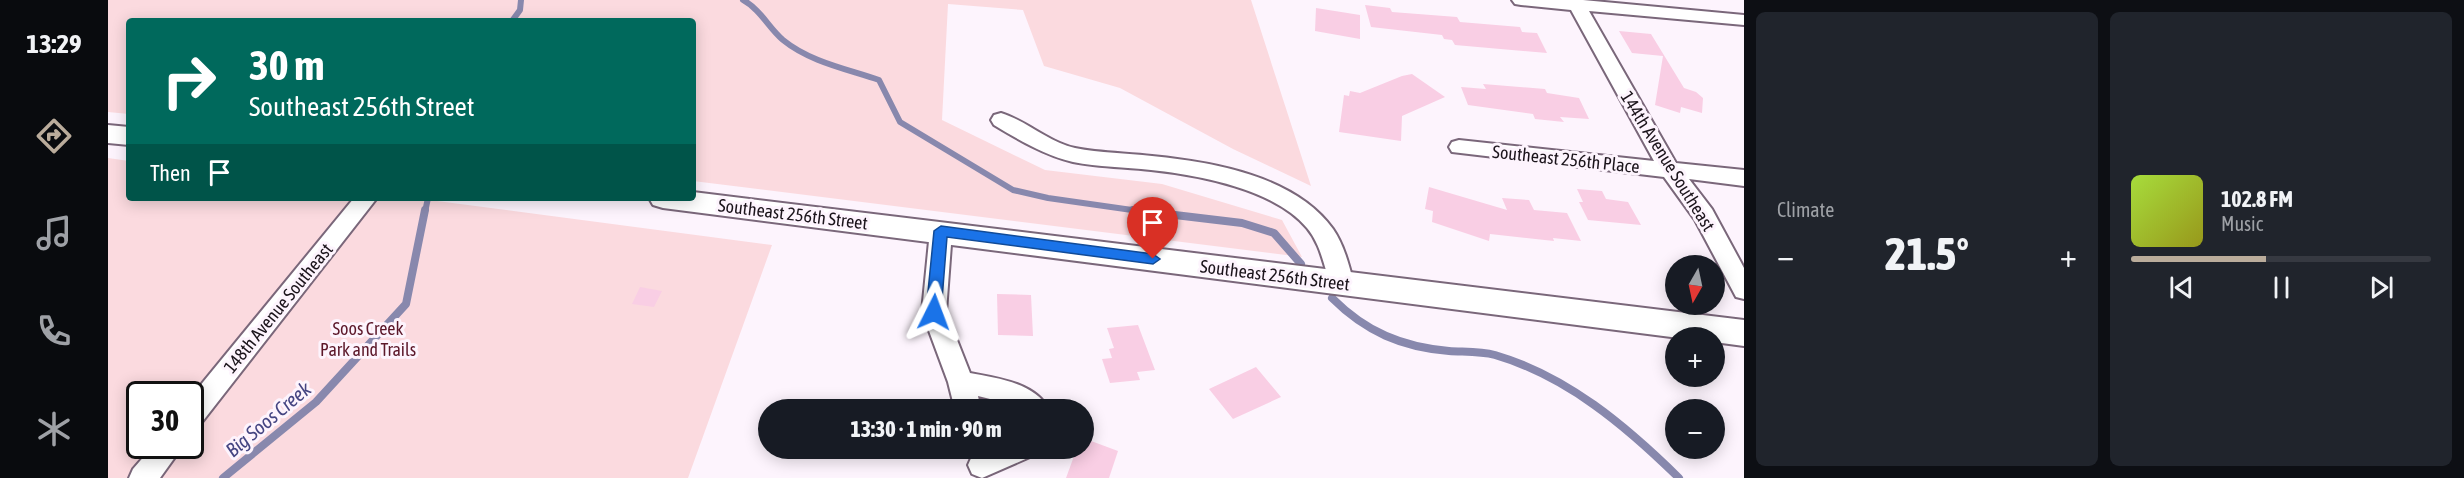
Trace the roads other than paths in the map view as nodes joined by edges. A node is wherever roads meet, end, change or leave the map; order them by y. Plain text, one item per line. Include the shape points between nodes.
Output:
1 (1521, 0) edge
2 (1576, 2) edge
3 (1744, 20) edge
4 (1001, 120) dead end
5 (108, 134) edge
6 (126, 136) edge
7 (1460, 147) dead end
8 (1670, 170) junction
9 (1744, 178) edge
10 (364, 201) edge
11 (688, 201) edge
12 (941, 231) junction
13 (1342, 284) junction
14 (1744, 290) edge
15 (1744, 333) edge
16 (961, 382) junction
17 (965, 399) edge
18 (1024, 399) edge
19 (204, 400) edge
20 (158, 459) edge
21 (143, 478) edge

1 - 2 street
2 - 3 street
2 - 8 street, 144th Avenue Southeast
4 - 13 street via 1049,146 1073,154 1205,171 1268,190 1312,219 1326,236
5 - 6 main road
7 - 8 street, Southeast 256th Place
8 - 9 street, Southeast 256th Place
8 - 14 street, 144th Avenue Southeast via 1704,215
10 - 19 street, 148th Avenue Southeast
11 - 12 main road, Southeast 256th Street
12 - 13 main road, Southeast 256th Street
12 - 16 street via 934,312
13 - 15 main road, Southeast 256th Street
16 - 17 street
16 - 18 street
20 - 21 street

